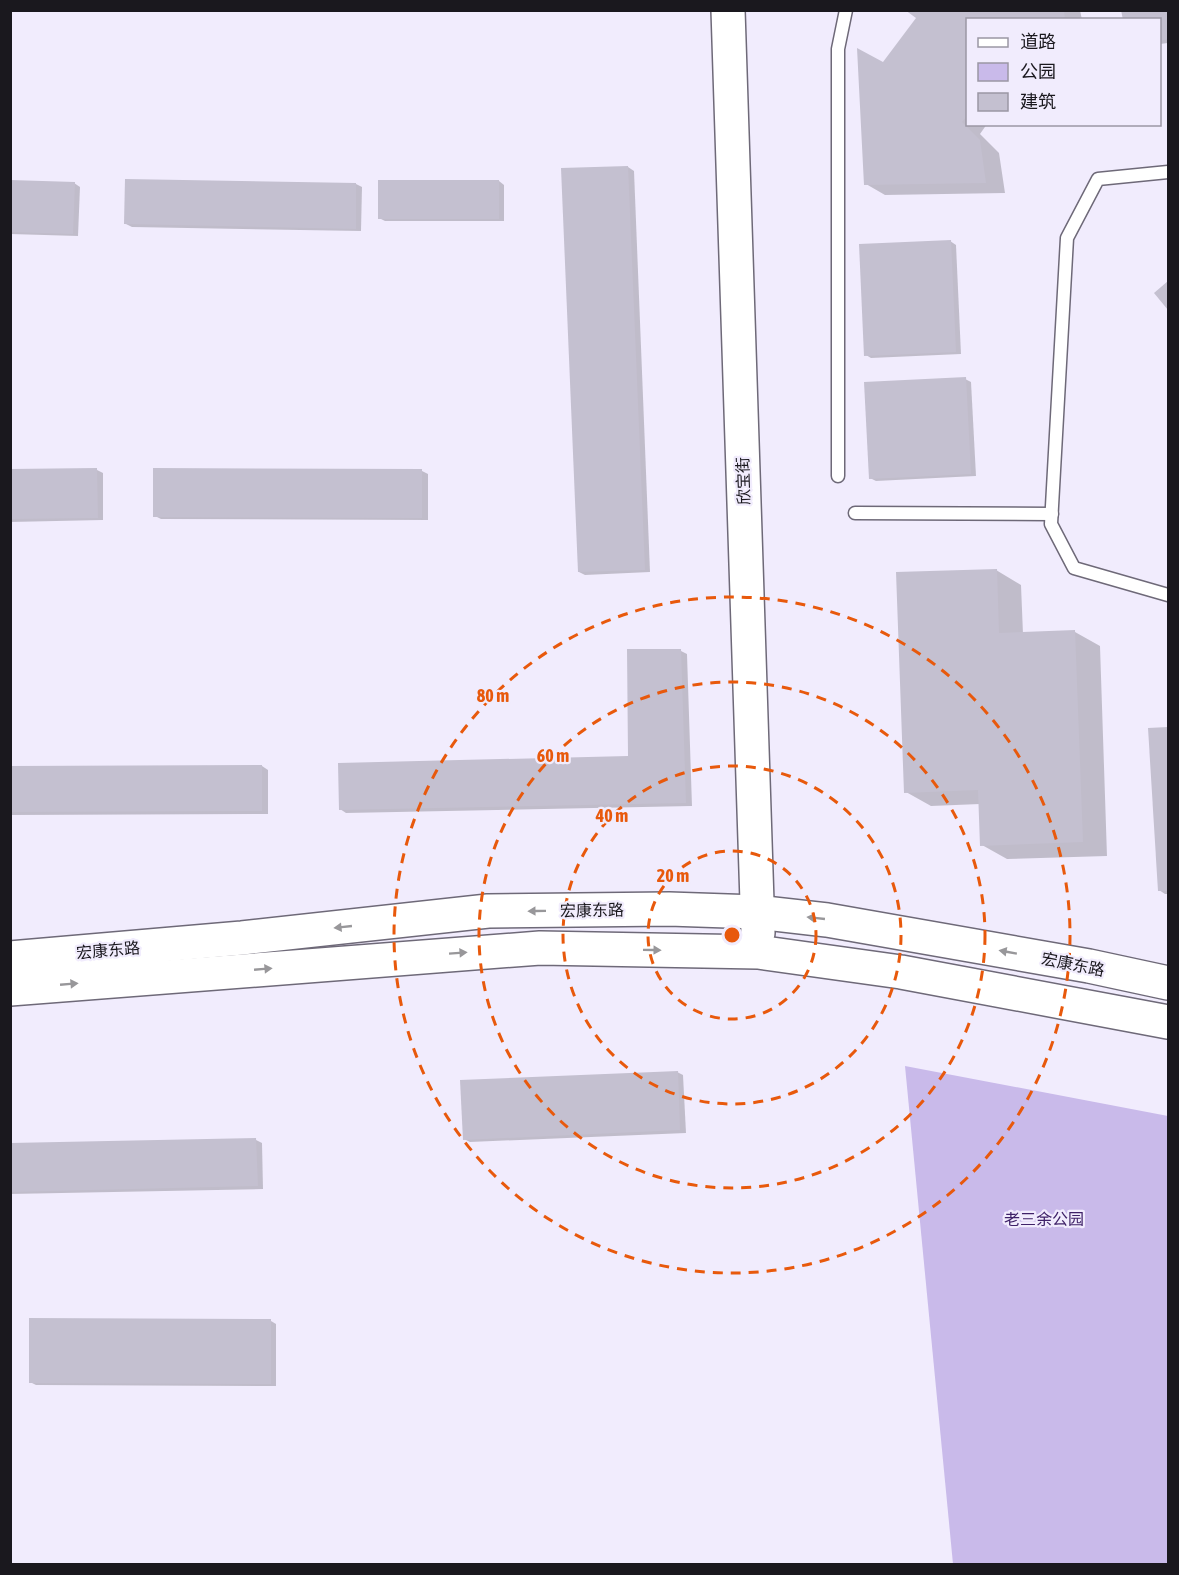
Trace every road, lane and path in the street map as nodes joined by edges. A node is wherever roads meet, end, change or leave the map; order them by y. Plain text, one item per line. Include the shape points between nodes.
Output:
1 (728, 10) edge
2 (846, 10) edge
3 (1168, 172) edge
4 (838, 476) dead end
5 (855, 513) dead end
6 (1052, 514) junction
7 (1168, 595) edge
8 (757, 912) junction
9 (759, 952) junction
10 (10, 958) edge
11 (1168, 983) edge
12 (10, 989) edge
13 (1168, 1022) edge

1 - 8 main road, 欣宝街
2 - 4 lane via 838,49
3 - 6 lane via 1098,179 1067,238
5 - 6 lane
6 - 7 lane via 1051,524 1074,568
8 - 9 main road, 欣宝街
8 -> 10 main road, 宏康东路 via 488,911
11 -> 8 main road, 宏康东路 via 826,920
12 -> 9 main road, 宏康东路 via 540,948
9 - 13 main road, 宏康东路 via 901,972

